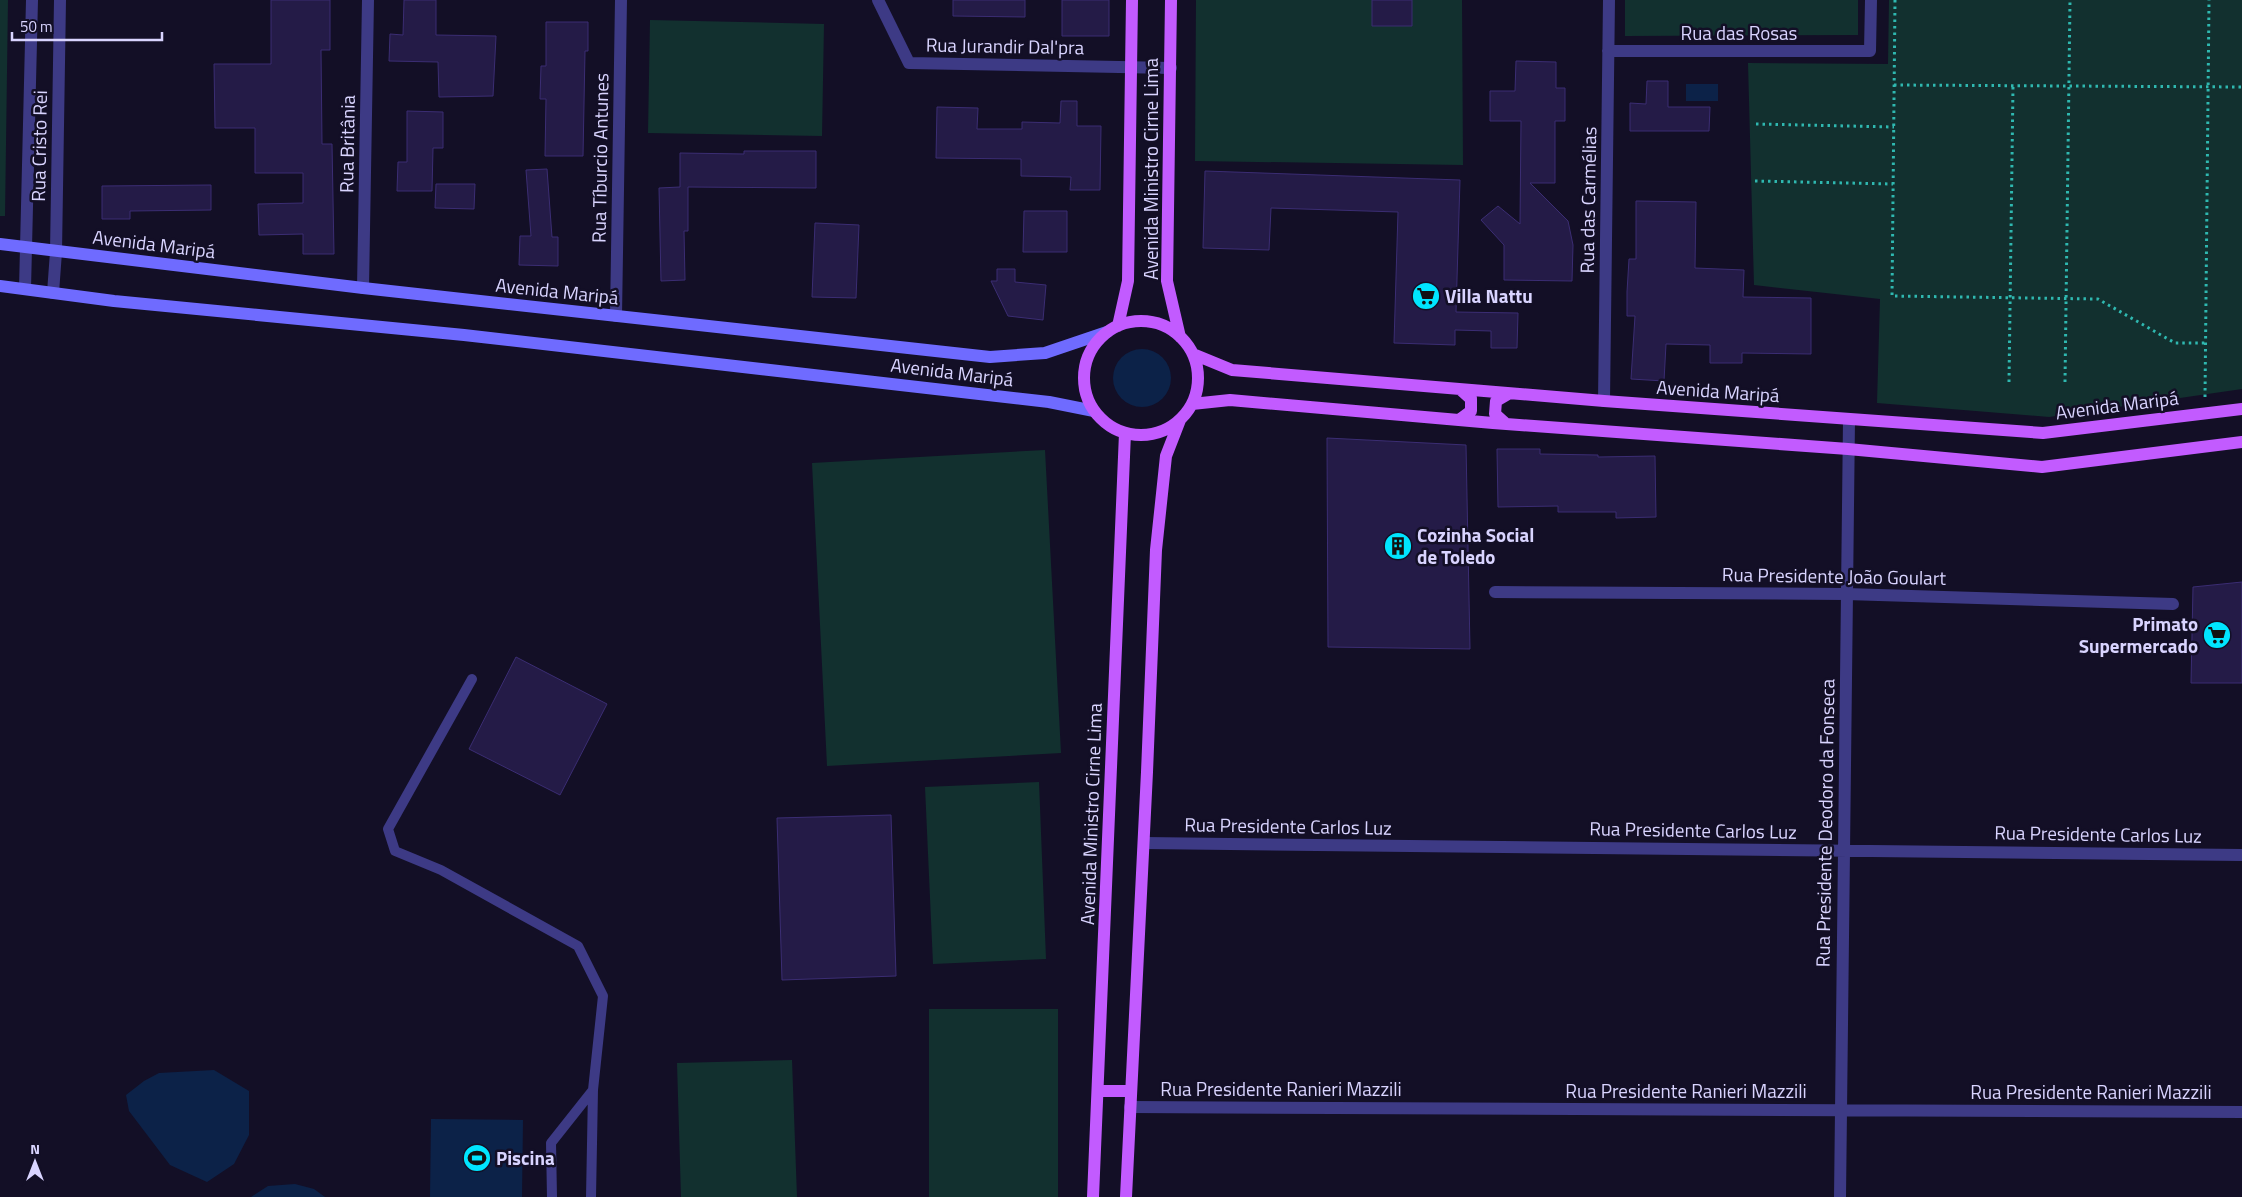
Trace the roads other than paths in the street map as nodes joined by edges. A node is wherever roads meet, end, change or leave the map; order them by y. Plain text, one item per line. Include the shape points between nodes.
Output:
1 (32, 0) edge
2 (60, 0) edge
3 (368, 0) edge
4 (621, 0) edge
5 (878, 0) edge
6 (1132, 0) edge
7 (1171, 0) edge
8 (1609, 0) edge
9 (1871, 0) edge
10 (1608, 51) junction
11 (1131, 67) junction
12 (1170, 68) junction
13 (0, 244) edge
14 (28, 248) junction
15 (56, 252) junction
16 (0, 286) edge
17 (363, 288) junction
18 (25, 289) junction
19 (53, 293) junction
20 (616, 316) junction
21 (1118, 326) junction
22 (1107, 332) junction
23 (1180, 337) junction
24 (1193, 354) junction
25 (1461, 390) junction
26 (1508, 394) junction
27 (1604, 401) junction
28 (1192, 404) junction
29 (2242, 408) edge
30 (1094, 411) junction
31 (1180, 420) junction
32 (1458, 420) junction
33 (1848, 420) junction
34 (1505, 423) junction
35 (1125, 433) junction
36 (2242, 442) edge
37 (1848, 449) junction
38 (1495, 592) dead end
39 (1846, 594) junction
40 (2173, 604) dead end
41 (472, 679) dead end
42 (1144, 843) junction
43 (1843, 850) junction
44 (2242, 855) edge
45 (593, 1090) junction
46 (1098, 1091) junction
47 (1131, 1091) junction
48 (1130, 1107) junction
49 (1841, 1110) junction
50 (2242, 1112) edge
51 (552, 1197) edge
52 (591, 1197) edge
53 (1093, 1197) edge
54 (1126, 1197) edge
55 (1840, 1197) edge

1 - 14 street
2 - 15 street, Rua Cristo Rei
3 - 17 street, Rua Britânia
4 - 20 street, Rua Tíburcio Antunes
5 - 11 street, Rua Jurandir Dal'pra via 909,63
6 - 11 main road, Avenida Ministro Cirne Lima
7 - 12 main road, Avenida Ministro Cirne Lima
8 - 10 street, Rua das Carmélias
9 - 10 street, Rua das Rosas via 1870,51
10 - 27 street, Rua das Carmélias
11 - 12 street, Rua Jurandir Dal'pra
11 - 21 main road, Avenida Ministro Cirne Lima via 1128,280
12 - 23 main road, Avenida Ministro Cirne Lima via 1167,280
13 - 14 main road, Avenida Maripá
14 - 15 main road, Avenida Maripá
14 - 18 street
15 - 17 main road, Avenida Maripá
15 - 19 street, Rua Cristo Rei
16 - 18 main road, Avenida Maripá
17 - 20 main road, Avenida Maripá
18 - 19 main road, Avenida Maripá
19 - 30 main road, Avenida Maripá via 474,336 1049,402
20 - 22 main road, Avenida Maripá via 990,357 1045,353
21 - 22 main road
21 - 23 main road via 1151,322 1167,327
22 - 30 main road via 1094,345 1086,361 1086,395
23 - 24 main road
24 - 25 main road, Avenida Maripá via 1232,370
24 - 28 main road via 1198,388
25 - 26 main road, Avenida Maripá
25 - 32 main road via 1471,399 1471,412
26 - 27 main road, Avenida Maripá
26 - 34 main road via 1496,402 1495,414
27 - 33 main road, Avenida Maripá
28 - 31 main road
28 - 32 main road via 1230,400
29 - 33 main road, Avenida Maripá via 2043,433
30 - 35 main road via 1107,425
31 - 35 main road via 1164,431 1145,435
31 - 42 main road via 1166,456 1156,550
32 - 34 main road
33 - 37 street, Rua Presidente Deodoro da Fonseca
34 - 37 main road
35 - 46 main road, Avenida Ministro Cirne Lima
36 - 37 main road via 2042,467
37 - 39 street, Rua Presidente Deodoro da Fonseca
38 - 39 street, Rua Presidente João Goulart
39 - 40 street, Rua Presidente João Goulart
39 - 43 street, Rua Presidente Deodoro da Fonseca
41 - 45 lane via 388,829 396,851 441,870 578,946 603,996
42 - 43 street, Rua Presidente Carlos Luz
42 - 47 main road
43 - 44 street, Rua Presidente Carlos Luz
43 - 49 street, Rua Presidente Deodoro da Fonseca
45 - 51 lane via 550,1143
45 - 52 lane
46 - 47 main road
46 - 53 main road, Avenida Ministro Cirne Lima
47 - 48 main road
48 - 49 street, Rua Presidente Ranieri Mazzili
48 - 54 main road
49 - 50 street, Rua Presidente Ranieri Mazzili
49 - 55 street, Rua Presidente Deodoro da Fonseca

